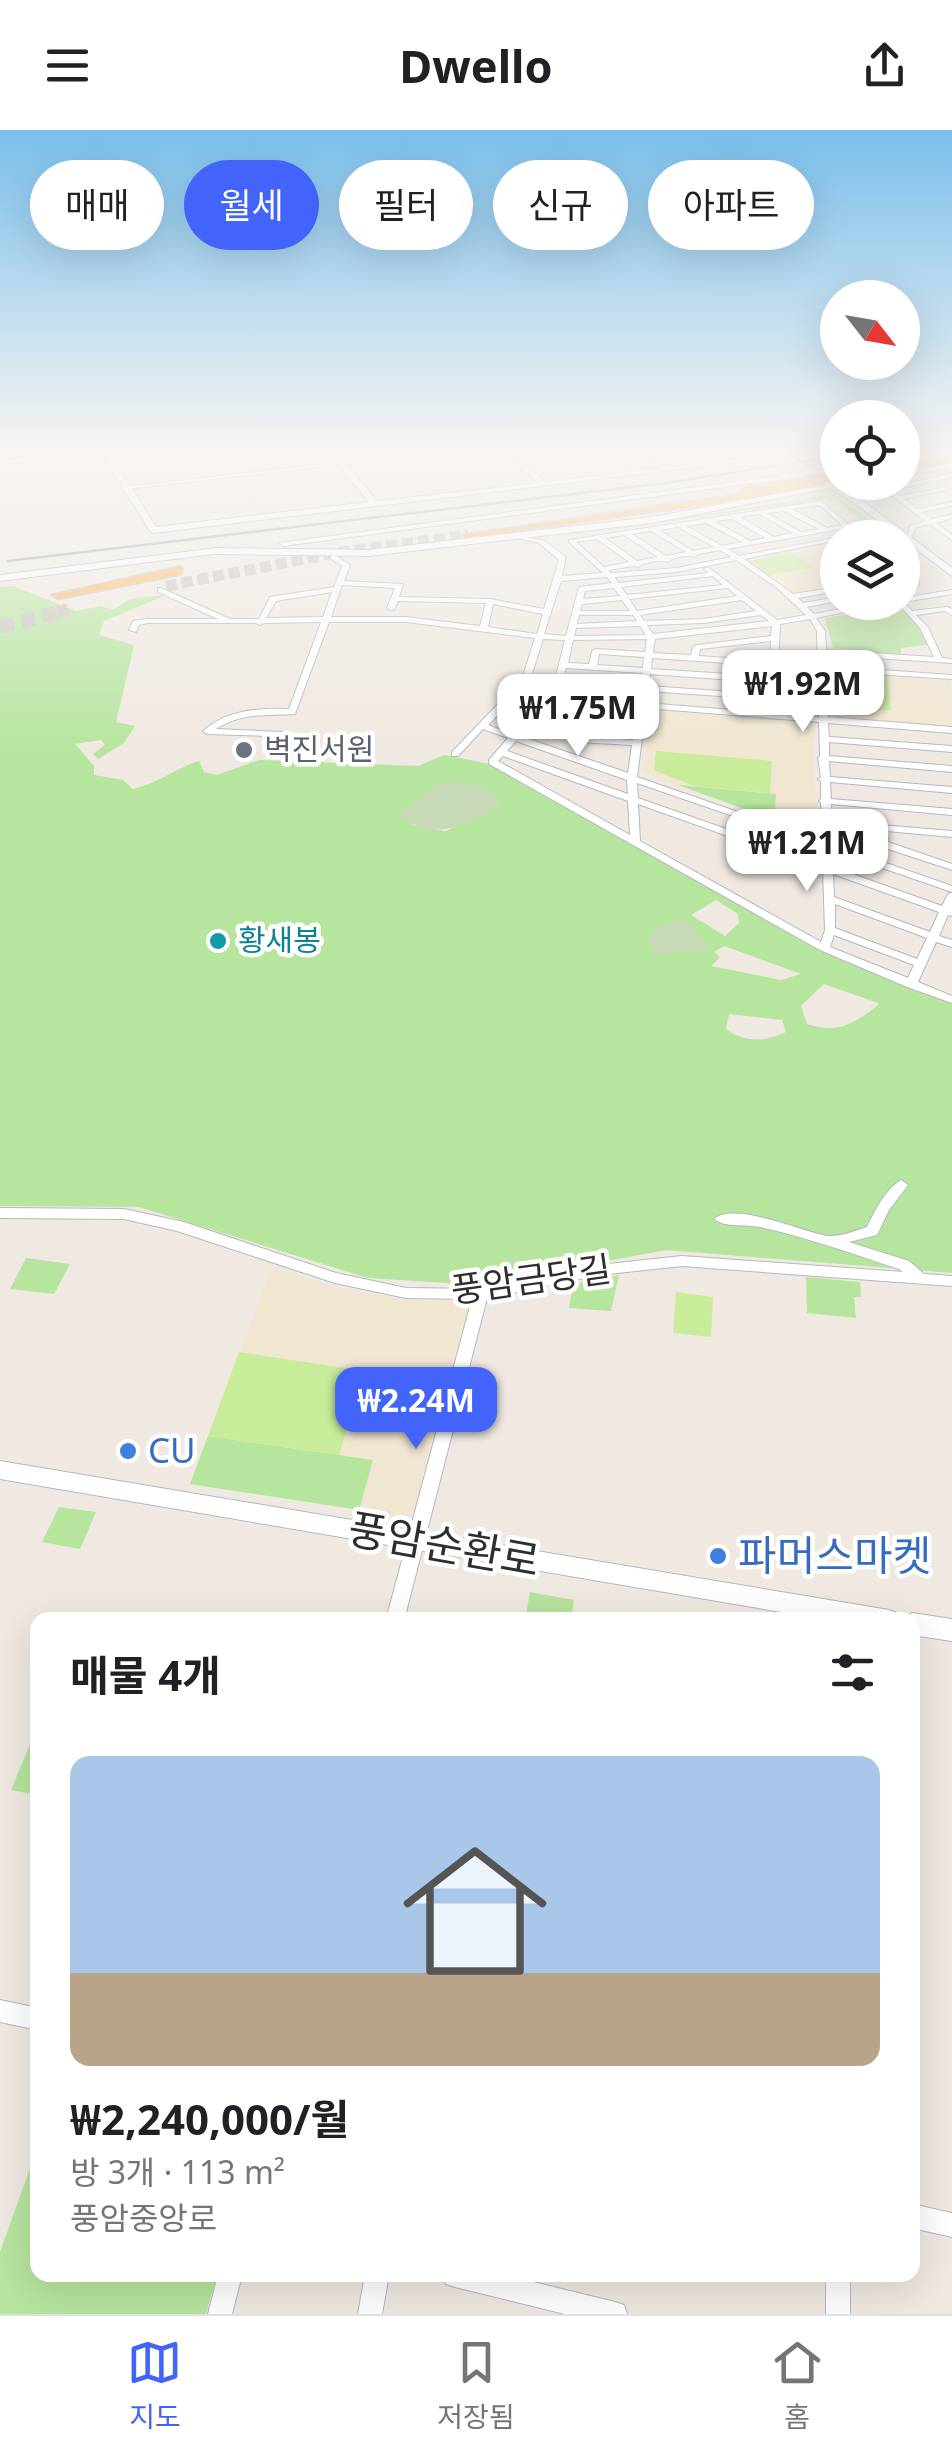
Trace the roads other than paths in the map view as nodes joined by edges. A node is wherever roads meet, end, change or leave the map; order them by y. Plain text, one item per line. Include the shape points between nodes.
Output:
1 (202, 553) edge
2 (262, 553) edge
3 (368, 553) joint
4 (556, 553) edge
5 (584, 553) edge
6 (621, 553) edge
7 (656, 553) edge
8 (692, 553) edge
9 (707, 553) edge
10 (727, 553) edge
11 (761, 553) edge
12 (927, 553) edge
13 (696, 555) junction
14 (333, 556) junction
15 (736, 558) junction
16 (667, 560) junction
17 (638, 565) junction
18 (704, 565) junction
19 (346, 566) junction
20 (602, 569) junction
21 (178, 571) tunnel mouth
22 (952, 573) edge
23 (714, 574) junction
24 (0, 578) edge
25 (611, 578) junction
26 (557, 579) junction
27 (338, 586) junction
28 (730, 586) junction
29 (618, 587) junction
30 (164, 588) joint
31 (820, 592) edge
32 (952, 592) edge
33 (58, 596) tunnel mouth
34 (744, 598) junction
35 (789, 598) junction
36 (920, 598) edge
37 (394, 600) junction
38 (439, 600) junction
39 (628, 600) junction
40 (490, 601) junction
41 (580, 602) junction
42 (820, 602) edge
43 (800, 606) junction
44 (72, 608) tunnel mouth
45 (546, 612) junction
46 (764, 612) junction
47 (920, 612) edge
48 (577, 613) junction
49 (637, 613) junction
50 (952, 613) edge
51 (820, 615) edge
52 (814, 616) junction
53 (388, 619) junction
54 (917, 620) edge
55 (323, 622) junction
56 (234, 623) junction
57 (260, 623) junction
58 (776, 623) junction
59 (434, 625) junction
60 (645, 625) junction
61 (574, 626) junction
62 (133, 630) dead end
63 (483, 630) junction
64 (537, 637) junction
65 (651, 637) junction
66 (570, 638) junction
67 (776, 638) junction
68 (823, 652) junction
69 (649, 655) junction
70 (694, 658) junction
71 (939, 660) junction
72 (952, 661) edge
73 (774, 664) junction
74 (564, 665) junction
75 (592, 667) junction
76 (823, 668) junction
77 (645, 671) junction
78 (952, 677) edge
79 (774, 680) junction
80 (560, 682) junction
81 (643, 688) junction
82 (515, 695) junction
83 (774, 698) junction
84 (548, 699) junction
85 (641, 706) junction
86 (533, 716) junction
87 (773, 716) junction
88 (561, 719) junction
89 (822, 720) junction
90 (638, 724) junction
91 (485, 727) junction
92 (952, 730) edge
93 (515, 737) junction
94 (823, 739) junction
95 (635, 743) junction
96 (952, 749) edge
97 (501, 752) junction
98 (456, 754) dead end
99 (271, 755) dead end
100 (822, 758) junction
101 (952, 769) edge
102 (632, 778) junction
103 (823, 779) junction
104 (952, 790) edge
105 (636, 799) junction
106 (824, 801) junction
107 (952, 812) edge
108 (824, 823) junction
109 (882, 828) junction
110 (952, 834) edge
111 (635, 842) junction
112 (826, 846) junction
113 (952, 867) edge
114 (826, 868) junction
115 (952, 892) edge
116 (828, 898) junction
117 (949, 912) edge
118 (830, 930) junction
119 (934, 937) junction
120 (952, 944) edge
121 (824, 948) junction
122 (921, 964) junction
123 (910, 985) junction
124 (952, 1000) edge
125 (902, 1185) dead end
126 (0, 1213) edge
127 (721, 1219) dead end
128 (832, 1242) junction
129 (921, 1278) junction
130 (952, 1281) edge
131 (481, 1294) junction
132 (0, 1470) edge
133 (414, 1540) junction
134 (397, 1612) edge
135 (842, 1612) edge
136 (920, 1625) edge
137 (952, 1630) edge
138 (0, 2010) edge
139 (30, 2017) edge
140 (920, 2218) edge
141 (952, 2225) edge
142 (228, 2282) edge
143 (377, 2282) edge
144 (484, 2282) edge
145 (838, 2282) edge
146 (220, 2314) edge
147 (370, 2314) edge
148 (615, 2314) edge
149 (838, 2314) edge

1 - 24 main road
2 - 14 street
3 - 14 street
3 - 19 street
4 - 26 street via 563,558
5 - 20 street
6 - 17 street
7 - 16 street
8 - 13 street
9 - 13 street
10 - 15 street
11 - 15 street
12 - 22 main road
13 - 16 street
14 - 19 street
15 - 18 street
15 - 35 street
16 - 17 street
17 - 20 street
18 - 23 street
18 - 25 street
19 - 27 street
20 - 25 street
21 - 33 highway
23 - 28 street
23 - 29 street
25 - 26 street
25 - 29 street
26 - 45 street
27 - 37 street via 400,586
27 - 55 street
27 - 57 street via 273,599
28 - 34 street
28 - 39 street
29 - 39 street
29 - 41 street via 582,589
30 - 44 highway
30 - 56 street
31 - 35 street
32 - 36 street
34 - 46 street
34 - 49 street
35 - 43 street
37 - 38 street
37 - 53 street
38 - 40 street
38 - 59 street
39 - 41 street
39 - 49 street
40 - 45 street
40 - 63 street
41 - 48 street
42 - 43 street
43 - 52 street
45 - 64 street
46 - 58 street
46 - 60 street
47 - 50 street
48 - 49 street
48 - 61 street
49 - 60 street
51 - 52 street
52 - 58 street
52 - 68 street
53 - 55 street
53 - 59 street
54 - 71 street
55 - 57 street
55 - 99 street via 292,712 244,711 207,731 281,734
56 - 57 street
56 - 62 street via 140,621
58 - 65 street
58 - 67 street
59 - 63 street
60 - 61 street
60 - 65 street
61 - 66 street
63 - 64 street
64 - 66 street
64 - 82 street via 527,679
65 - 66 street
65 - 69 street
66 - 74 street
67 - 70 street via 697,647
67 - 73 street
68 - 71 street
68 - 76 street
69 - 70 street
69 - 75 street via 596,651
69 - 77 street
70 - 73 street
71 - 72 street
73 - 79 street
74 - 75 street
74 - 80 street
75 - 77 street
76 - 78 street
76 - 89 street
77 - 79 street
77 - 81 street
79 - 83 street
80 - 81 street
80 - 84 street
81 - 83 street
81 - 85 street
82 - 84 street
82 - 91 street
83 - 87 street
84 - 85 street
84 - 86 street
85 - 87 street
85 - 90 street
86 - 88 street
86 - 93 street
87 - 89 street
88 - 90 street
88 - 95 street via 558,732 578,739
89 - 92 street
89 - 94 street
90 - 95 street
91 - 93 street
91 - 98 street
93 - 97 street
93 - 102 street
94 - 96 street
94 - 100 street
95 - 102 street
97 - 105 street
97 - 111 street via 492,762
100 - 101 street
100 - 103 street
102 - 105 street
102 - 112 street
103 - 104 street
103 - 106 street
105 - 111 street
105 - 114 street
106 - 107 street
106 - 108 street
108 - 109 street
108 - 112 street
109 - 110 street
109 - 113 street via 882,844
111 - 121 street
112 - 114 street
112 - 115 street
114 - 116 street
114 - 117 street
115 - 117 street
116 - 118 street
116 - 119 street
117 - 119 street
118 - 121 street
118 - 122 street
119 - 120 street
119 - 122 street
121 - 123 street
122 - 123 street
123 - 124 street
125 - 128 street via 872,1230
126 - 131 street, 풍암금당길 via 124,1214 379,1289
127 - 128 street via 757,1221
128 - 129 street via 904,1265
129 - 130 street, 풍암금당길
129 - 131 street, 풍암금당길 via 682,1261
131 - 133 street
132 - 133 street, 풍암순환로
133 - 134 street
133 - 135 street, 풍암순환로
136 - 137 street
138 - 139 street
140 - 141 street
142 - 146 street
143 - 147 street
144 - 148 street
145 - 149 street

